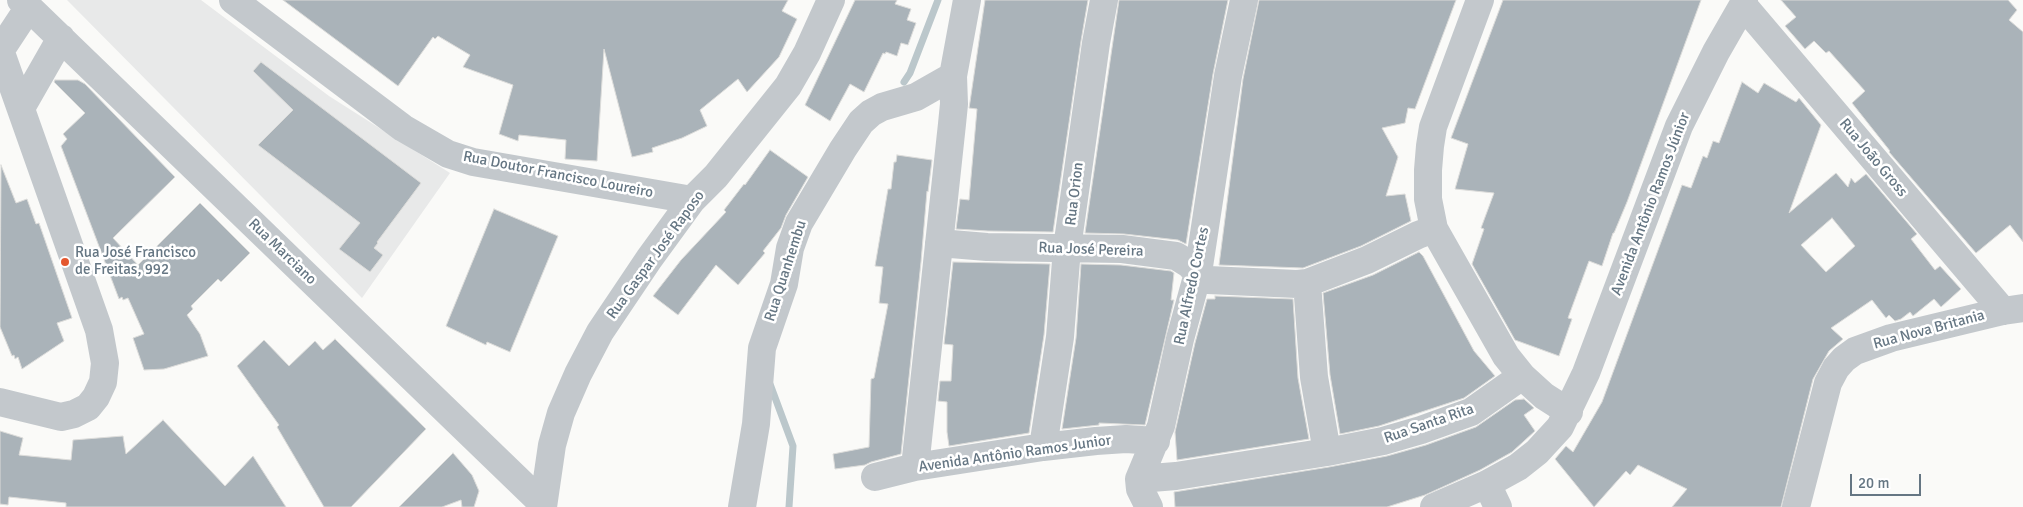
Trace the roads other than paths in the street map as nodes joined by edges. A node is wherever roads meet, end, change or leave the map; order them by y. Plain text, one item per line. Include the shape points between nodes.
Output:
1 (233, 0) edge
2 (831, 0) edge
3 (967, 0) edge
4 (1104, 0) edge
5 (1244, 0) edge
6 (1480, 0) edge
7 (1743, 2) edge
8 (25, 3) edge
9 (60, 38) junction
10 (0, 50) edge
11 (953, 76) junction
12 (21, 108) junction
13 (692, 200) junction
14 (1434, 229) junction
15 (939, 243) junction
16 (1067, 248) junction
17 (1198, 273) junction
18 (1307, 283) junction
19 (2013, 309) edge
20 (1522, 376) junction
21 (0, 402) edge
22 (1569, 412) junction
23 (1156, 441) junction
24 (1043, 447) junction
25 (1327, 452) junction
26 (915, 467) junction
27 (875, 477) dead end
28 (1139, 479) junction
29 (1493, 496) edge
30 (541, 506) edge
31 (742, 507) edge
32 (1149, 507) edge
33 (1434, 507) edge
34 (1796, 507) edge

1 - 13 street, Rua Doutor Francisco Loureiro via 403,128 448,154 473,162
2 - 13 street, Rua Gaspar José Raposo via 788,86 716,176
3 - 11 street
4 - 16 street, Rua Orion
5 - 17 street, Rua Alfredo Cortes via 1228,76
6 - 14 street via 1433,127 1428,199
7 - 19 street, Rua João Gross
7 - 22 street, Avenida Antônio Ramos Júnior via 1679,126
8 - 9 street, Rua Marciano
8 - 10 street
9 - 12 street
9 - 30 street, Rua Marciano
10 - 12 street
11 - 15 street via 954,104
11 - 31 street, Rua Quanhembu via 916,97 882,107 866,117 799,223 790,248 782,291 762,348 756,424
12 - 21 street via 99,330 105,363 103,382 96,397 88,407 74,414 61,417
13 - 30 street, Rua Gaspar José Raposo via 600,332 578,374 554,437
14 - 18 street, Rua José Pereira
14 - 20 street via 1506,356
15 - 16 street, Rua José Pereira
15 - 26 street
16 - 17 street, Rua José Pereira via 1122,249 1176,256
16 - 24 street, Rua Orion via 1060,337
17 - 18 street, Rua José Pereira via 1208,280
17 - 23 street, Rua Alfredo Cortes
18 - 25 street via 1314,377
19 - 34 street, Rua Nova Britania via 1891,338 1855,351 1844,359 1828,383
20 - 22 street
20 - 25 street, Rua Santa Rita via 1471,412 1383,441
22 - 29 street via 1560,427
23 - 24 street, Avenida Antônio Ramos Junior via 1104,440
23 - 28 street, Rua Alfredo Cortes
24 - 26 street, Avenida Antônio Ramos Junior
25 - 28 street, Rua Santa Rita
26 - 27 street, Avenida Antônio Ramos Junior
28 - 32 street
29 - 33 street via 1453,500

